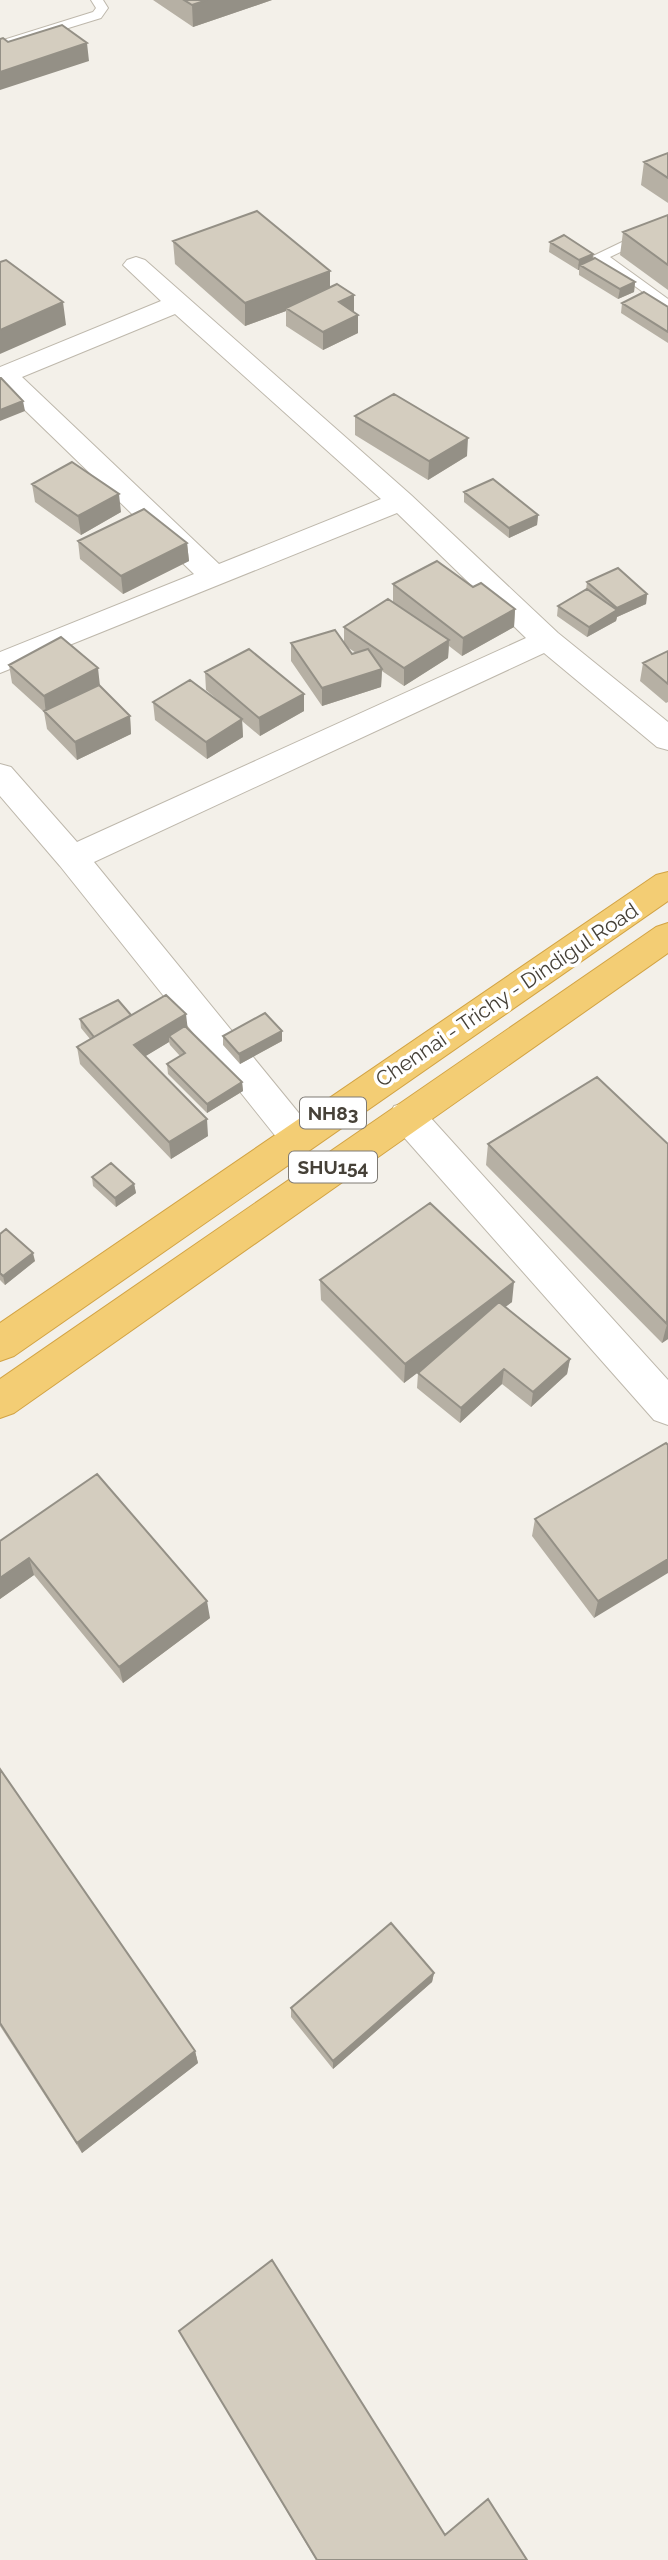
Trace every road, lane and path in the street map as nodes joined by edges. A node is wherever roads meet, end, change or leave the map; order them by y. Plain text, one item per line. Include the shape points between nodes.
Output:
1 (97, 0) edge
2 (0, 45) edge
3 (645, 235) edge
4 (136, 265) dead end
5 (179, 303) junction
6 (668, 306) edge
7 (2, 376) edge
8 (401, 500) junction
9 (214, 576) junction
10 (547, 640) junction
11 (0, 663) edge
12 (668, 739) edge
13 (0, 775) edge
14 (72, 858) junction
15 (668, 884) edge
16 (668, 936) edge
17 (407, 1116) junction
18 (298, 1138) junction
19 (0, 1344) edge
20 (0, 1401) edge
21 (668, 1408) edge

1 - 2 lane via 102,8 97,15
3 - 6 lane via 600,256
4 - 5 street
5 - 7 street
5 - 8 street
7 - 9 street
8 - 9 street
8 - 10 street
9 - 11 street
10 - 12 street
10 - 14 street
13 - 14 street
14 - 18 street
15 - 18 highway, Chennai - Trichy - Dindigul Road / NH83
16 - 17 highway, Chennai - Trichy - Dindigul Road / SHU154
17 - 20 highway, Chennai - Trichy - Dindigul Road / SHU154
17 - 21 street
18 - 19 highway, Chennai - Trichy - Dindigul Road / NH83

